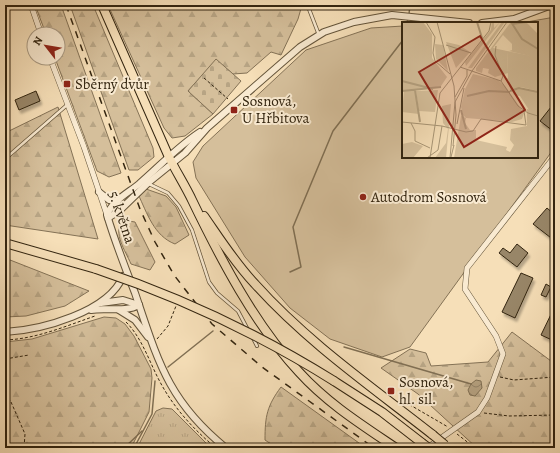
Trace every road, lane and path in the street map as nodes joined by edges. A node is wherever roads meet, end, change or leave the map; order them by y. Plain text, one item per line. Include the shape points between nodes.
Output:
1 (31, 5) edge
2 (102, 5) edge
3 (305, 5) edge
4 (552, 5) edge
5 (459, 22) edge
6 (490, 22) edge
7 (38, 26) edge
8 (319, 35) junction
9 (53, 66) edge
10 (204, 78) dead end
11 (228, 99) dead end
12 (67, 105) junction
13 (555, 156) edge
14 (5, 159) edge
15 (170, 159) junction
16 (148, 183) junction
17 (99, 192) junction
18 (192, 199) junction
19 (118, 201) junction
20 (107, 217) junction
21 (5, 243) edge
22 (126, 268) junction
23 (98, 304) junction
24 (179, 304) dead end
25 (139, 305) junction
26 (115, 308) junction
27 (86, 310) junction
28 (96, 316) dead end
29 (122, 319) dead end
30 (5, 332) edge
31 (5, 340) edge
32 (152, 343) junction
33 (257, 346) dead end
34 (29, 355) dead end
35 (5, 360) edge
36 (495, 376) junction
37 (555, 377) edge
38 (5, 394) edge
39 (406, 402) dead end
40 (478, 412) junction
41 (555, 415) edge
42 (453, 430) junction
43 (426, 446) edge
44 (447, 446) edge
45 (24, 448) edge
46 (216, 448) edge
47 (226, 448) edge
48 (396, 448) edge
49 (475, 448) edge

1 - 7 street
2 - 15 main road
3 - 8 lane
4 - 6 street via 514,19
5 - 8 street via 392,15 354,22
8 - 15 street via 300,47 207,128 185,153
9 - 12 street, 5. května
10 - 11 path
12 - 14 lane
12 - 17 street, 5. května
13 - 36 street via 467,268 465,289 496,336 503,354
15 - 16 street
15 - 18 main road
15 - 19 street
16 - 20 street via 119,211
16 - 33 lane via 168,193 179,206 192,230 209,282 217,293 238,311
17 - 19 street via 109,200
17 - 20 street, 5. května
18 - 44 main road, bridge via 226,250 276,307 330,355
18 - 48 main road via 208,235 265,330 282,353 322,395
19 - 20 street via 109,209
20 - 22 street, 5. května
21 - 43 main road, bridge via 136,283 209,313 275,346 334,381 382,412
22 - 23 street via 118,286
22 - 25 street, 5. května
23 - 25 street via 122,300
23 - 27 street
24 - 32 path via 168,326
25 - 26 street via 128,309
25 - 32 street, 5. května
26 - 27 street
26 - 32 street via 135,320
27 - 30 street via 33,328
28 - 31 path via 42,334
29 - 46 path via 137,336 162,385 180,411
32 - 47 street, 5. května via 170,385 183,406
34 - 35 path
36 - 37 path via 514,380
36 - 40 street via 487,398
38 - 45 path via 25,434
39 - 42 path
40 - 41 path via 509,416
40 - 42 street
42 - 43 street
42 - 49 path

